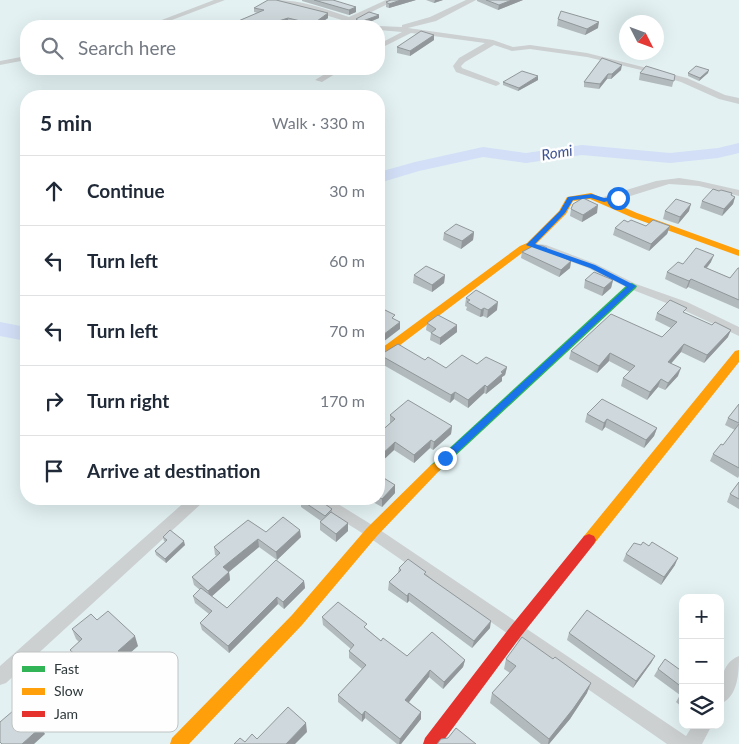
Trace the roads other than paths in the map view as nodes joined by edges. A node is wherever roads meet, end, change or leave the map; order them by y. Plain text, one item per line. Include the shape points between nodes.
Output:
1 (222, 0) edge
2 (280, 0) edge
3 (392, 0) edge
4 (472, 0) edge
5 (167, 20) edge
6 (344, 20) edge
7 (356, 20) edge
8 (385, 28) edge
9 (398, 29) junction
10 (410, 31) junction
11 (493, 42) junction
12 (385, 44) edge
13 (20, 59) edge
14 (0, 62) edge
15 (328, 75) edge
16 (319, 80) dead end
17 (496, 84) dead end
18 (739, 102) edge
19 (739, 193) edge
20 (604, 200) junction
21 (530, 245) junction
22 (739, 253) edge
23 (632, 286) junction
24 (739, 332) edge
25 (385, 351) edge
26 (739, 354) edge
27 (190, 505) edge
28 (329, 505) edge
29 (372, 532) junction
30 (516, 631) junction
31 (30, 652) edge
32 (739, 664) edge
33 (12, 667) edge
34 (0, 677) edge
35 (724, 689) edge
36 (701, 729) edge
37 (178, 744) edge
38 (431, 744) edge
39 (682, 744) edge
40 (692, 744) edge

1 - 5 street
2 - 6 street via 314,8
3 - 7 street
4 - 9 street via 419,24
8 - 9 street
9 - 10 street
10 - 11 street
10 - 12 street
11 - 17 street via 457,66 459,70
11 - 18 street via 512,49 588,55 643,68
13 - 14 street
15 - 16 street
19 - 20 street via 705,184 676,182 660,183
20 - 21 street via 592,196 570,199 563,212
20 - 22 street via 634,215
21 - 23 street via 592,266
21 - 25 street
23 - 24 street via 683,305
23 - 29 street via 445,458
26 - 30 street
27 - 31 street
28 - 29 street
29 - 30 street
29 - 37 street via 297,620
30 - 38 street
30 - 39 street
32 - 35 street
33 - 34 street
36 - 40 street

